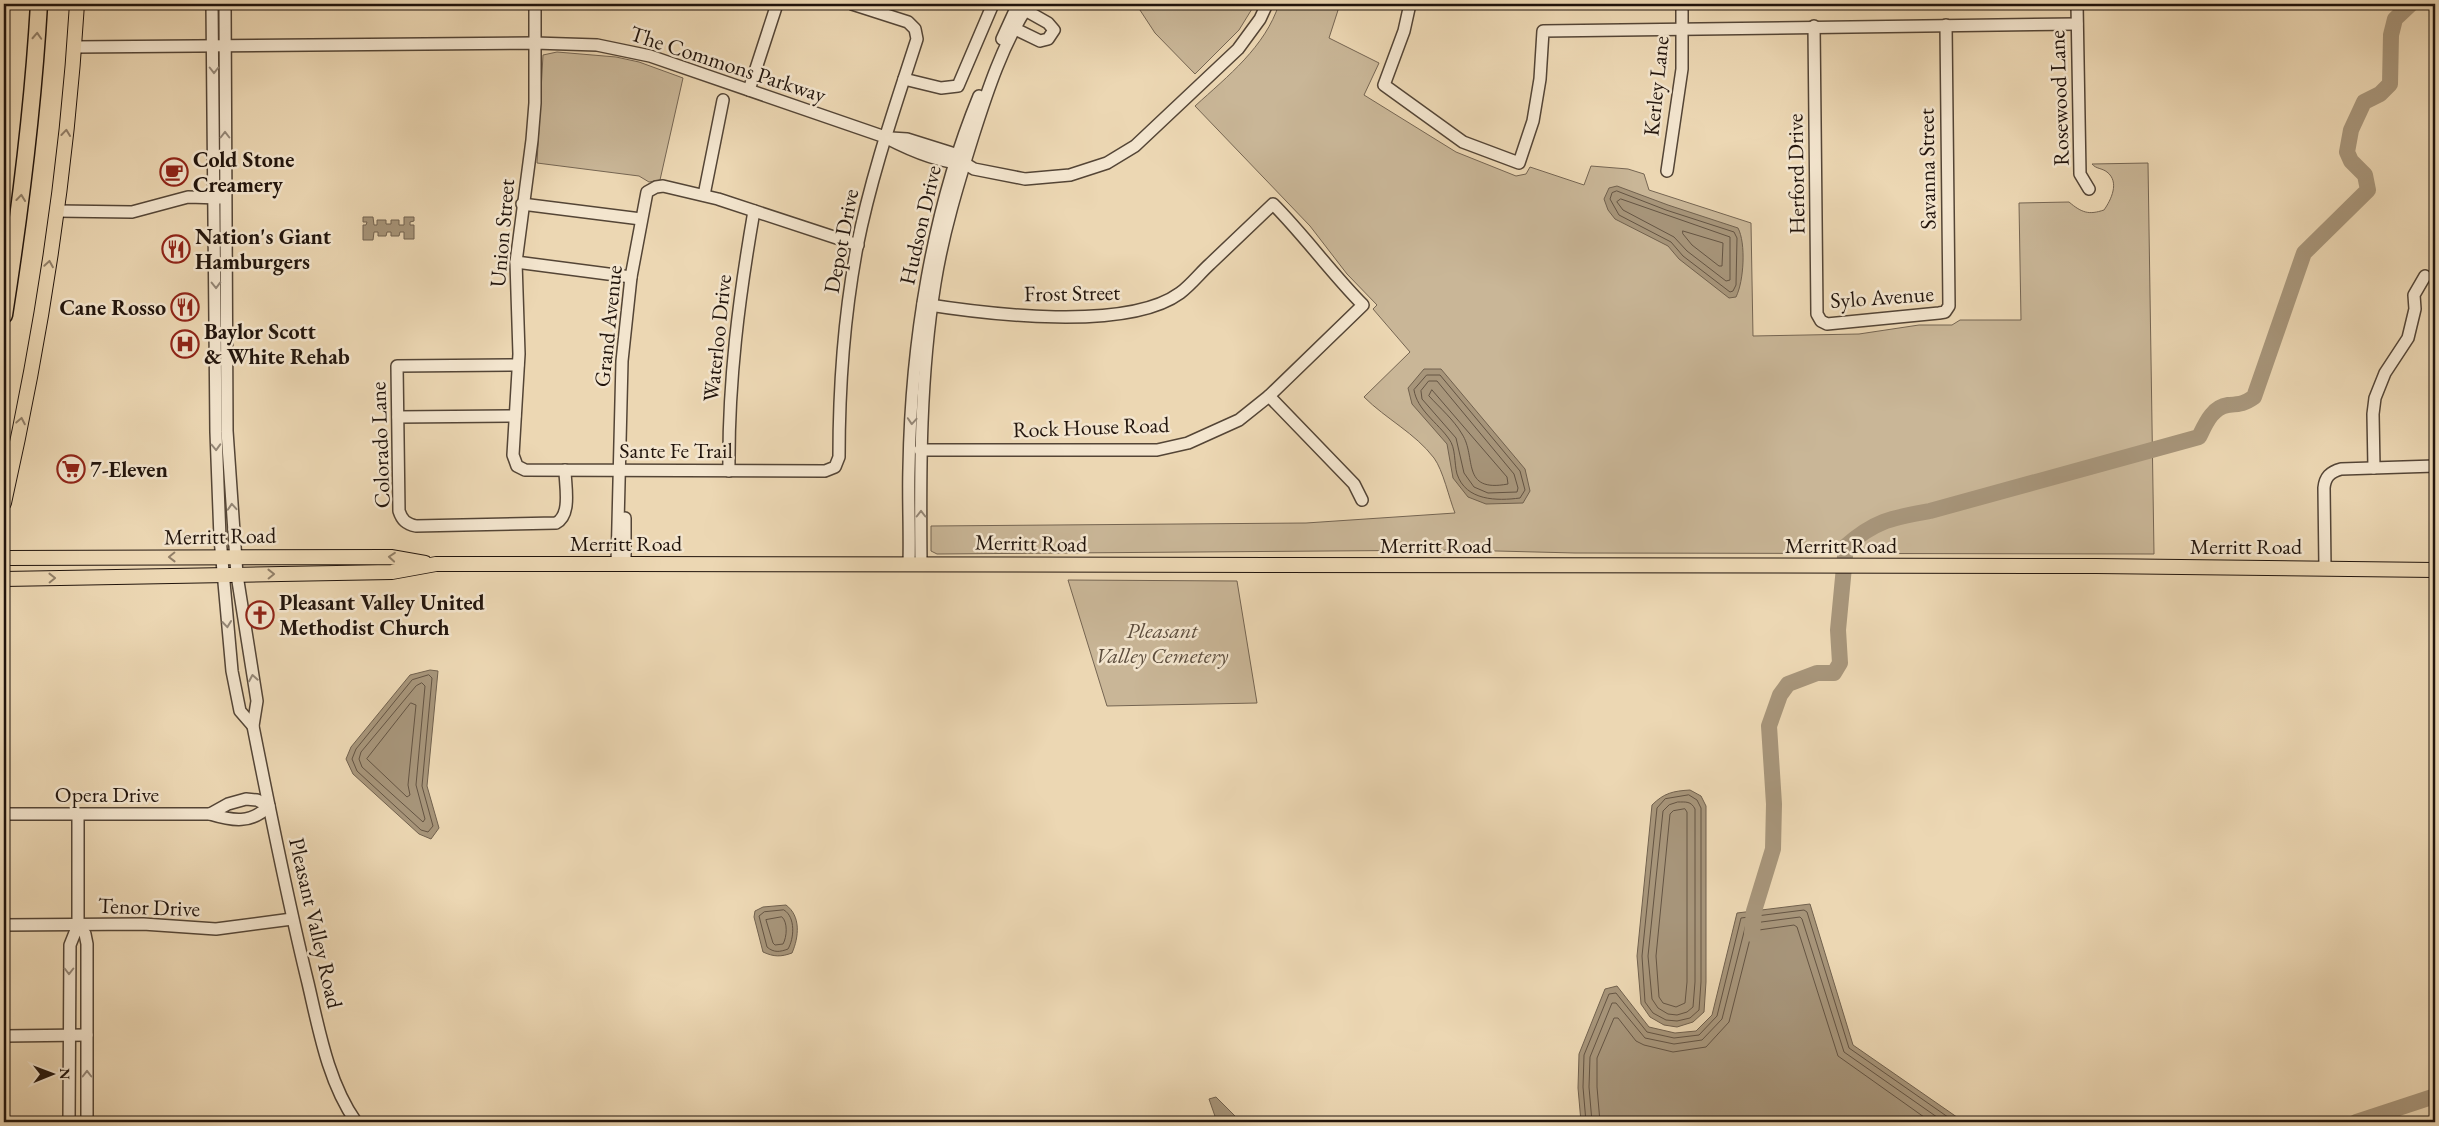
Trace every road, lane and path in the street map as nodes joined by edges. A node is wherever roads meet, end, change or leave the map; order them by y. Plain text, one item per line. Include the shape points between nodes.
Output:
1 (39, 4) edge
2 (77, 4) edge
3 (212, 4) edge
4 (225, 4) edge
5 (535, 4) edge
6 (777, 4) edge
7 (852, 4) edge
8 (993, 4) edge
9 (1267, 4) edge
10 (1410, 4) edge
11 (1682, 4) edge
12 (2077, 4) edge
13 (1022, 6) edge
14 (2077, 24) junction
15 (1946, 25) junction
16 (1814, 26) junction
17 (1011, 27) junction
18 (1682, 29) junction
19 (535, 43) junction
20 (75, 47) junction
21 (219, 47) junction
22 (904, 79) junction
23 (749, 90) junction
24 (723, 100) dead end
25 (885, 137) junction
26 (959, 160) junction
27 (1667, 171) dead end
28 (2089, 189) dead end
29 (704, 195) junction
30 (220, 198) junction
31 (522, 204) junction
32 (57, 211) junction
33 (754, 211) junction
34 (641, 220) junction
35 (858, 245) junction
36 (516, 262) junction
37 (2425, 276) dead end
38 (632, 277) junction
39 (927, 305) junction
40 (1363, 305) joint
41 (1945, 312) joint
42 (4, 315) edge
43 (1821, 321) joint
44 (518, 365) junction
45 (1269, 396) junction
46 (515, 416) junction
47 (398, 417) junction
48 (17, 446) junction
49 (920, 450) junction
50 (516, 466) joint
51 (2435, 466) edge
52 (835, 467) joint
53 (2374, 468) junction
54 (565, 470) junction
55 (620, 470) junction
56 (729, 471) junction
57 (4, 481) edge
58 (1362, 500) dead end
59 (4, 503) edge
60 (221, 556) junction
61 (236, 556) junction
62 (4, 558) edge
63 (915, 563) junction
64 (436, 564) junction
65 (621, 564) junction
66 (2325, 568) junction
67 (2435, 570) edge
68 (222, 575) junction
69 (238, 575) junction
70 (4, 579) edge
71 (253, 726) junction
72 (269, 806) junction
73 (4, 814) edge
74 (78, 814) junction
75 (210, 814) junction
76 (292, 920) junction
77 (4, 925) edge
78 (78, 925) junction
79 (87, 1035) junction
80 (4, 1036) edge
81 (69, 1036) junction
82 (69, 1122) edge
83 (87, 1122) edge
84 (356, 1122) edge

42 -> 1 highway via 35,74
2 - 20 main road
3 - 21 street
4 - 21 street
5 - 19 street, Union Street
6 - 23 street
7 - 22 street, Depot Drive via 908,22 915,29 917,39
8 - 22 street via 958,86 941,88
9 - 26 street, The Commons Parkway via 1238,49 1135,146 1107,163 1070,175 1025,179 990,174
10 - 18 street via 1404,31 1384,84 1463,142 1519,163 1533,121 1540,79 1542,31
11 - 18 street, Kerley Lane
12 - 14 street, Rosewood Lane
13 - 17 street, Hudson Drive
13 - 17 street via 1054,30 1048,39 1040,41
14 - 15 street
14 - 28 street, Rosewood Lane via 2080,174
15 - 16 street
15 - 41 street, Savanna Street via 1949,306
16 - 18 street
16 - 43 street, Herford Drive via 1817,314
17 - 26 street, Hudson Drive via 982,109
18 - 27 street, Kerley Lane via 1682,69
19 - 21 street, The Commons Parkway
19 - 23 street, The Commons Parkway via 597,45 623,50
19 - 31 street, Union Street via 533,131
20 - 21 street, The Commons Parkway
32 -> 20 main road
21 - 30 street
22 - 25 street, Depot Drive
23 - 25 street, The Commons Parkway
24 - 29 street
25 - 26 street, The Commons Parkway via 907,139
25 - 35 street, Depot Drive
26 - 39 street, Hudson Drive via 948,223
29 - 33 street
29 - 34 street, Grand Avenue via 663,186 651,189 645,198
30 - 32 street via 188,198 132,212
30 -> 60 street, Pleasant Valley Road via 216,432
61 -> 30 street, Pleasant Valley Road via 227,413
31 - 34 street
31 - 36 street, Union Street
48 -> 32 main road
33 - 35 street
33 - 56 street, Waterloo Drive via 734,342
34 - 38 street, Grand Avenue
35 - 52 street, Depot Drive via 843,346
36 - 38 street
36 - 44 street, Union Street
37 - 53 street via 2414,295 2415,309 2408,338 2375,398
38 - 55 street, Grand Avenue via 622,361
39 - 40 street, Frost Street via 995,314 1082,316 1120,315 1149,308 1179,294 1273,204
39 - 49 street, Hudson Drive
39 -> 63 street, Hudson Drive via 909,467
40 - 45 street, Rock House Road
41 - 43 street, Sylo Avenue via 1827,324
44 - 46 street, Union Street
44 - 47 street, Colorado Lane via 397,366
45 - 49 street, Rock House Road via 1239,420 1213,433 1157,450
45 - 58 street via 1354,484
46 - 47 street
46 - 50 street, Union Street via 513,455
47 - 54 street, Colorado Lane via 399,511 410,525 556,523 561,521 565,510
48 - 57 main road
48 - 59 main road
63 -> 49 street, Hudson Drive
50 - 54 street, Sante Fe Trail via 525,470
51 - 53 street
52 - 56 street, Sante Fe Trail via 825,471
53 - 66 street via 2341,469 2324,480
54 - 55 street, Sante Fe Trail
55 - 56 street, Sante Fe Trail
55 - 65 street, Grand Avenue via 624,490
60 - 61 main road, Merritt Road
60 -> 62 main road, Merritt Road
60 - 68 street, Pleasant Valley Road
64 -> 61 main road, Merritt Road via 391,557
61 - 69 street, Pleasant Valley Road
63 - 65 main road, Merritt Road
63 - 66 main road, Merritt Road
64 - 65 main road, Merritt Road
69 -> 64 main road, Merritt Road via 392,572
66 - 67 main road, Merritt Road
68 - 69 main road, Merritt Road
70 -> 68 main road, Merritt Road
68 -> 71 street, Pleasant Valley Road via 232,671 240,710
71 -> 69 street, Pleasant Valley Road via 257,701
71 - 72 street, Pleasant Valley Road
72 - 75 street, Opera Drive via 258,800 246,799
72 - 75 street, Opera Drive via 259,815 243,820
72 - 76 street, Pleasant Valley Road
73 - 74 street, Opera Drive
74 - 75 street, Opera Drive
74 - 78 street
76 - 78 street, Tenor Drive via 216,929
76 - 84 street, Pleasant Valley Road via 330,1072
77 - 78 street, Tenor Drive
78 - 79 street via 87,944
78 -> 81 street via 70,945
79 - 81 street
83 -> 79 street
80 - 81 street
81 - 82 street

